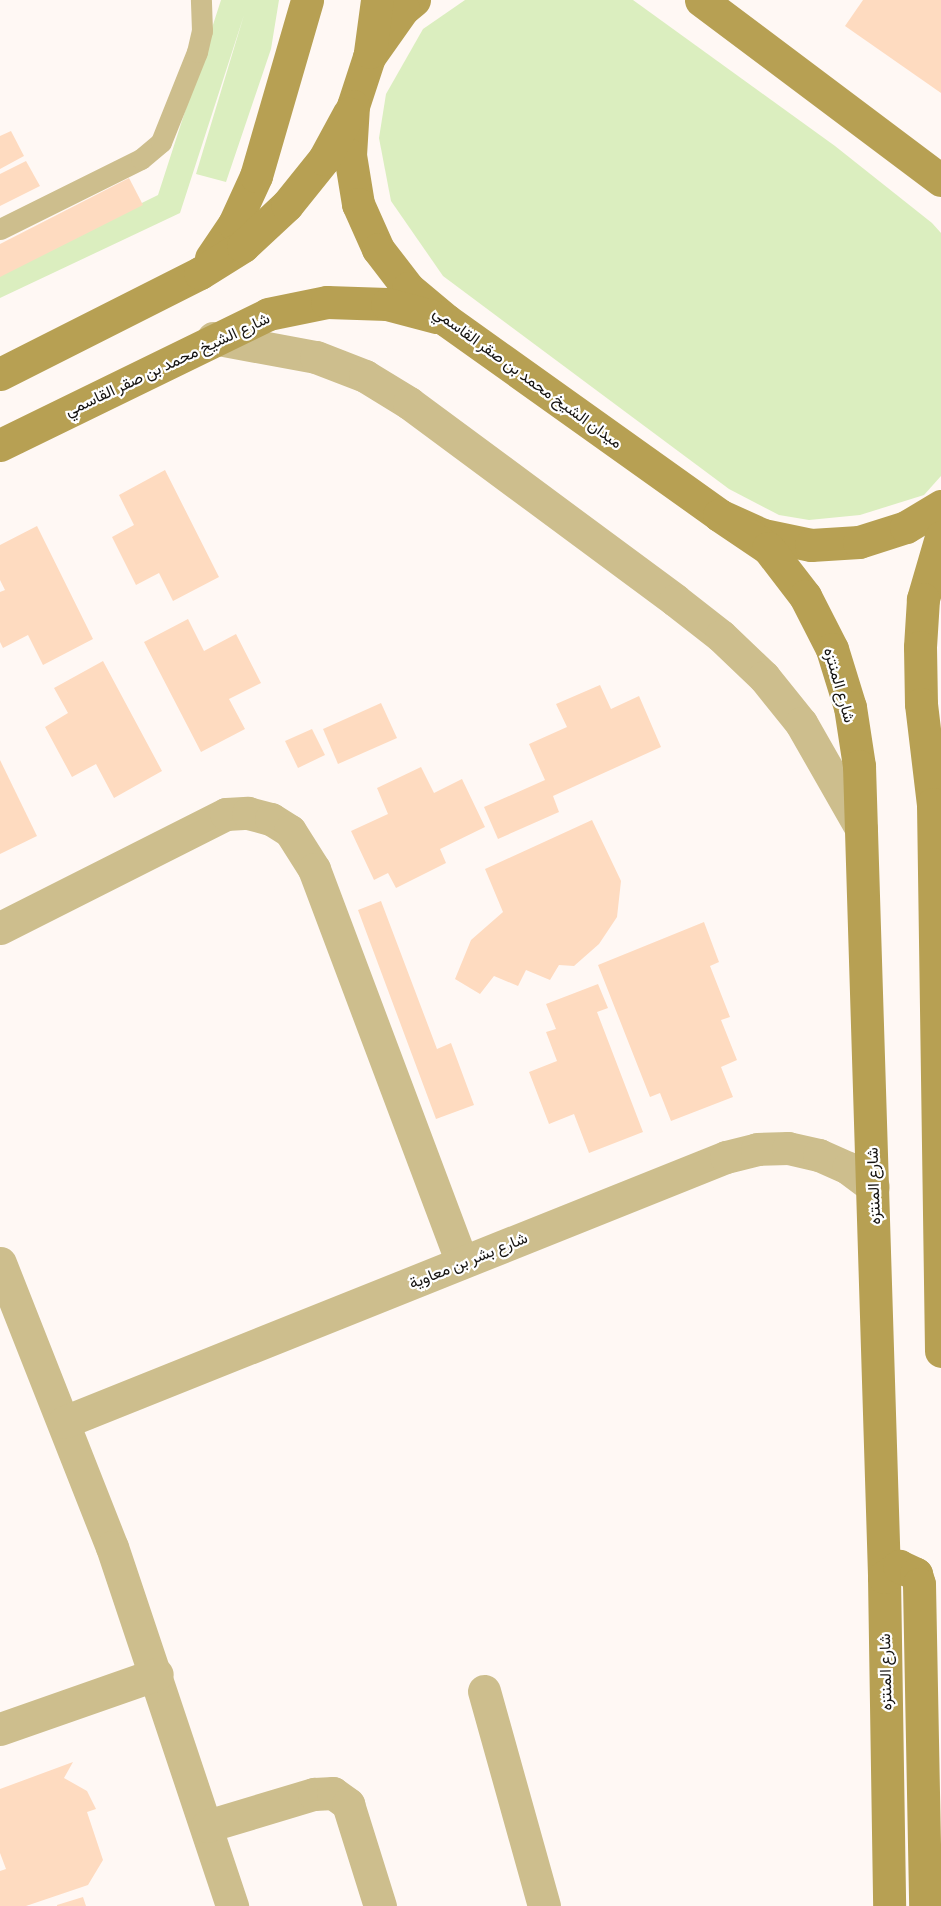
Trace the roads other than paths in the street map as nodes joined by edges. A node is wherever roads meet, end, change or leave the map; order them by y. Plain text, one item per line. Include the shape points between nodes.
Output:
1 (201, 0) edge
2 (307, 0) edge
3 (377, 0) edge
4 (414, 0) edge
5 (701, 0) edge
6 (369, 57) junction
7 (353, 106) junction
8 (941, 180) edge
9 (0, 229) edge
10 (200, 273) junction
11 (446, 320) junction
12 (213, 338) junction
13 (0, 374) edge
14 (0, 445) edge
15 (941, 506) edge
16 (719, 515) junction
17 (941, 537) edge
18 (937, 808) edge
19 (861, 828) junction
20 (0, 928) edge
21 (873, 1187) junction
22 (462, 1262) junction
23 (0, 1263) edge
24 (941, 1351) edge
25 (64, 1422) junction
26 (884, 1577) junction
27 (157, 1674) junction
28 (484, 1691) dead end
29 (0, 1729) edge
30 (207, 1826) junction
31 (227, 1904) edge
32 (380, 1906) edge
33 (544, 1906) edge
34 (889, 1906) edge
35 (925, 1906) edge

1 - 9 lane via 202,31 197,52 161,142 141,159
2 - 10 main road via 256,176 234,224
3 - 6 main road
4 - 6 main road, ميدان الشيخ محمد بن صقر القاسمي
5 - 8 main road
6 - 7 main road, ميدان الشيخ محمد بن صقر القاسمي
7 - 10 main road via 324,159 287,206 243,246
7 - 11 main road, ميدان الشيخ محمد بن صقر القاسمي via 350,155 358,204 378,249 408,288
10 - 13 main road
11 - 12 main road, شارع الشيخ محمد بن صقر القاسمي via 387,304 327,302 267,314
11 - 16 main road, ميدان الشيخ محمد بن صقر القاسمي
12 - 14 main road, شارع الشيخ محمد بن صقر القاسمي
12 - 19 street via 316,357 365,376 409,403 675,600 764,677 801,723
15 - 16 main road, ميدان الشيخ محمد بن صقر القاسمي via 906,527 859,542 811,545 763,536
16 - 19 main road, شارع المنتزه via 768,548 805,596 832,649 850,707
17 - 18 main road via 923,598 920,647 921,704
18 - 24 main road
19 - 21 main road, شارع المنتزه
20 - 22 street via 226,814 248,813 271,819 290,831 314,869
21 - 22 street, شارع بشر بن معاوية via 848,1168 819,1155 788,1148 757,1149 726,1157
21 - 26 main road, شارع المنتزه
22 - 25 street, شارع بشر بن معاوية
23 - 25 street
25 - 27 street
26 - 34 main road, شارع المنتزه
26 - 35 main road via 899,1566 916,1574 919,1584
27 - 29 street
27 - 30 street
28 - 33 street
30 - 31 street
30 - 32 street via 323,1791 333,1793 348,1804

